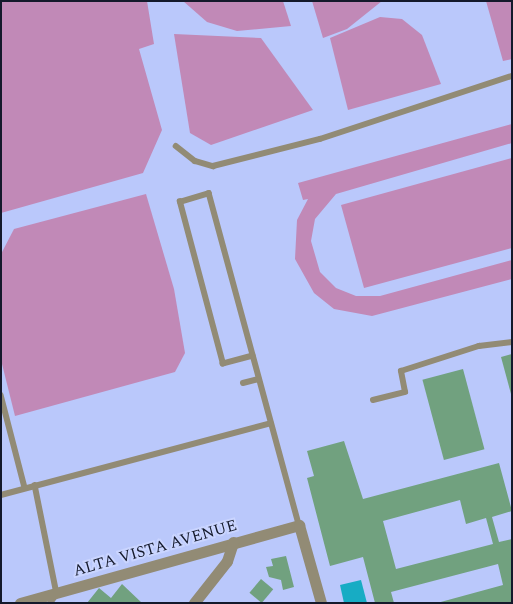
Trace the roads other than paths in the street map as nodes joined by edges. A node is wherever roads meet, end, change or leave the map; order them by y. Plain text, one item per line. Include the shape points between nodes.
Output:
1 (512, 76) edge
2 (176, 146) dead end
3 (512, 342) edge
4 (253, 356) junction
5 (259, 379) junction
6 (243, 383) dead end
7 (1, 395) edge
8 (373, 400) dead end
9 (271, 423) junction
10 (35, 486) junction
11 (25, 488) junction
12 (1, 495) edge
13 (299, 524) junction
14 (233, 542) junction
15 (54, 598) edge
16 (20, 603) edge
17 (67, 603) edge
18 (194, 603) edge
19 (321, 603) edge

1 - 2 lane via 320,139 213,166 195,161
3 - 8 lane via 479,346 401,371 405,392
4 - 4 lane via 209,193 180,202 223,364
4 - 5 lane
5 - 6 lane
5 - 9 lane
7 - 11 lane
9 - 10 lane
9 - 13 lane
10 - 11 lane
10 - 15 lane
11 - 12 lane
13 - 14 street, ALTA VISTA AVENUE
13 - 19 street
14 - 15 street, ALTA VISTA AVENUE
14 - 18 street via 227,561
15 - 16 street, ALTA VISTA AVENUE
15 - 17 street

